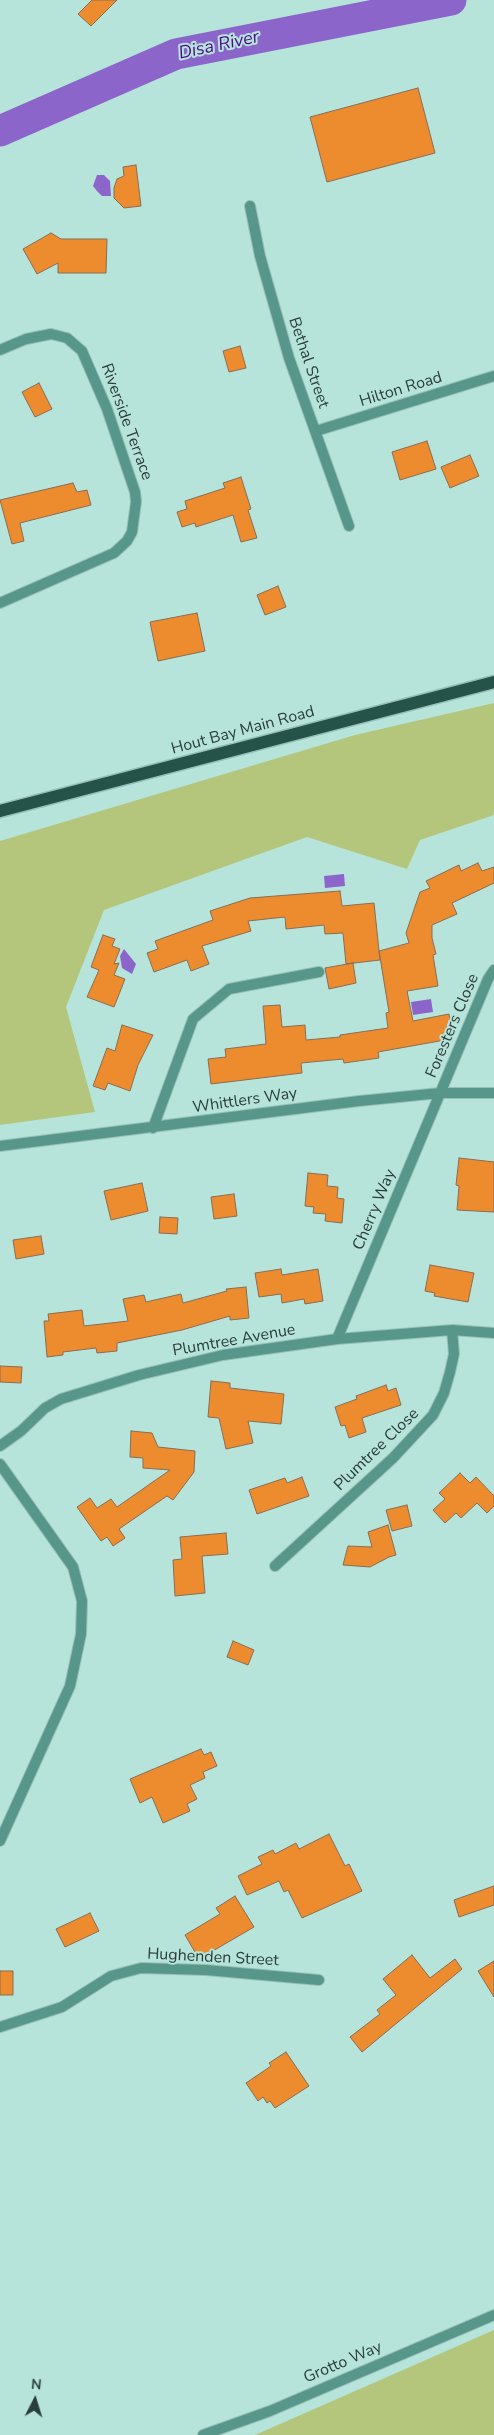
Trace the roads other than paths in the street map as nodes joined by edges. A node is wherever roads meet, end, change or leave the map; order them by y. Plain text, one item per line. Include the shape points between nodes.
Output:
1 (250, 206) dead end
2 (0, 350) edge
3 (494, 376) edge
4 (316, 432) junction
5 (349, 526) dead end
6 (0, 603) edge
7 (494, 682) edge
8 (0, 811) edge
9 (494, 970) edge
10 (319, 972) dead end
11 (440, 1093) junction
12 (494, 1093) edge
13 (153, 1128) junction
14 (0, 1146) edge
15 (452, 1330) junction
16 (494, 1332) edge
17 (337, 1339) junction
18 (0, 1446) edge
19 (0, 1464) edge
20 (275, 1566) dead end
21 (0, 1841) edge
22 (318, 1980) dead end
23 (0, 2028) edge
24 (494, 2315) edge
25 (203, 2435) edge

1 - 4 street, Bethal Street via 279,326
2 - 6 street, Riverside Terrace via 26,339 51,334 67,338 82,351 107,409 136,502 132,532 114,553
3 - 4 street, Hilton Road
4 - 5 street, Bethal Street
7 - 8 main road, Hout Bay Main Road
9 - 11 street, Foresters Close
10 - 13 street via 229,989 193,1019
11 - 12 street, Whittlers Way
11 - 13 street, Whittlers Way
11 - 17 street, Cherry Way
13 - 14 street, Whittlers Way
15 - 16 street, Plumtree Avenue
15 - 17 street, Plumtree Avenue
15 - 20 street, Plumtree Close via 454,1354 434,1415 394,1458
17 - 18 street, Plumtree Avenue via 223,1355 138,1375 61,1399 45,1408
19 - 21 street via 73,1567 82,1601 81,1634 70,1686
22 - 23 street, Hughenden Street via 141,1968 111,1976 62,2007
24 - 25 street, Grotto Way via 270,2411

